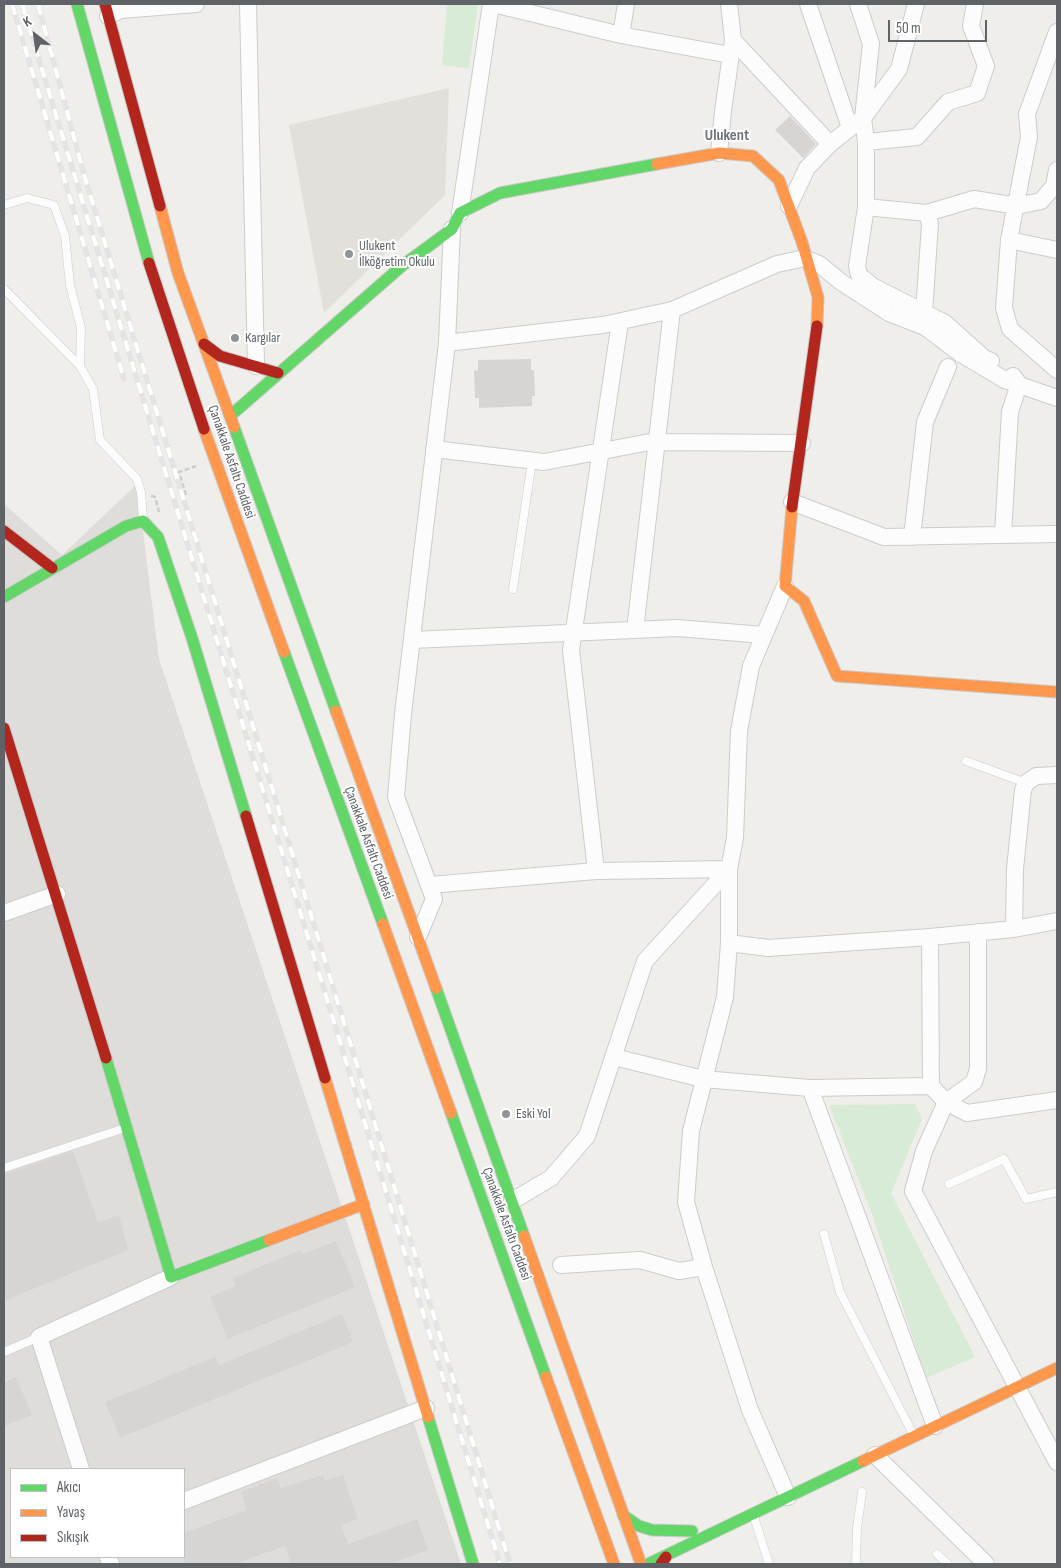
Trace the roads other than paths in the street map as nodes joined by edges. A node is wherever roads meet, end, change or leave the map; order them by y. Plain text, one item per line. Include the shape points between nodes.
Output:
1 (77, 4) edge
2 (196, 4) edge
3 (248, 4) edge
4 (492, 4) edge
5 (626, 4) edge
6 (729, 4) edge
7 (808, 4) edge
8 (858, 4) edge
9 (916, 4) edge
10 (975, 4) edge
11 (106, 10) edge
12 (1057, 32) edge
13 (621, 35) junction
14 (732, 47) junction
15 (87, 72) dead end
16 (863, 118) junction
17 (111, 127) junction
18 (850, 128) junction
19 (866, 142) junction
20 (830, 144) junction
21 (720, 154) junction
22 (1057, 170) edge
23 (4, 205) edge
24 (789, 206) junction
25 (866, 206) junction
26 (1017, 206) junction
27 (460, 213) junction
28 (927, 213) junction
29 (452, 230) junction
30 (1009, 240) junction
31 (1057, 250) edge
32 (805, 258) junction
33 (4, 289) edge
34 (672, 310) junction
35 (924, 312) junction
36 (620, 322) junction
37 (447, 343) junction
38 (204, 344) junction
39 (80, 366) junction
40 (256, 366) junction
41 (948, 367) dead end
42 (1057, 370) edge
43 (278, 373) junction
44 (1019, 384) junction
45 (1057, 398) edge
46 (230, 416) junction
47 (656, 442) junction
48 (802, 443) junction
49 (434, 449) junction
50 (600, 452) junction
51 (532, 461) junction
52 (792, 502) junction
53 (143, 521) junction
54 (4, 532) edge
55 (1057, 534) edge
56 (1003, 535) junction
57 (912, 537) junction
58 (52, 568) junction
59 (785, 586) junction
60 (513, 589) dead end
61 (4, 597) edge
62 (634, 630) junction
63 (575, 633) junction
64 (764, 635) junction
65 (412, 640) junction
66 (1057, 692) edge
67 (4, 728) edge
68 (966, 761) dead end
69 (1057, 776) edge
70 (1026, 783) junction
71 (730, 869) junction
72 (596, 871) junction
73 (428, 885) junction
74 (57, 894) junction
75 (4, 913) edge
76 (1057, 921) edge
77 (1014, 929) junction
78 (978, 932) junction
79 (418, 937) junction
80 (930, 937) junction
81 (729, 943) junction
82 (614, 1057) junction
83 (703, 1079) junction
84 (931, 1086) junction
85 (810, 1088) junction
86 (1057, 1100) edge
87 (946, 1102) junction
88 (127, 1127) junction
89 (4, 1168) edge
90 (949, 1184) dead end
91 (1057, 1192) edge
92 (512, 1201) junction
93 (364, 1204) junction
94 (824, 1234) dead end
95 (561, 1265) dead end
96 (704, 1267) junction
97 (171, 1276) junction
98 (39, 1337) junction
99 (4, 1352) edge
100 (1057, 1368) edge
101 (1019, 1386) junction
102 (426, 1408) junction
103 (935, 1426) junction
104 (914, 1436) junction
105 (875, 1455) junction
106 (1057, 1462) edge
107 (81, 1468) edge
108 (862, 1492) dead end
109 (788, 1497) junction
110 (185, 1501) edge
111 (753, 1512) junction
112 (623, 1515) junction
113 (692, 1531) junction
114 (634, 1546) junction
115 (937, 1554) dead end
116 (628, 1558) dead end
117 (663, 1561) edge
118 (473, 1564) edge
119 (614, 1564) edge
120 (641, 1564) edge
121 (647, 1564) edge
122 (769, 1564) edge
123 (856, 1564) edge
124 (948, 1564) edge
125 (986, 1564) edge

1 - 17 main road, Çanakkale Asfaltı Caddesi
2 - 11 street
3 - 40 street
4 - 13 street
4 - 27 street
5 - 13 street
6 - 14 street
7 - 18 street
8 - 16 street via 871,44
9 - 16 street via 899,69
10 - 19 street via 971,26 986,66 977,93 948,102 917,137
11 - 38 main road via 178,273
12 - 26 street via 1027,114 1030,137
13 - 14 street
14 - 20 street
14 - 21 street
15 - 17 lane
16 - 18 street
16 - 19 street
17 - 119 main road, Çanakkale Asfaltı Caddesi via 157,291 214,461
18 - 20 street
19 - 25 street
20 - 24 street via 807,168
21 - 24 main road via 753,156 779,180
21 - 27 main road via 500,193
22 - 26 street via 1054,186 1041,201
23 - 39 lane via 27,198 54,205 65,236 70,285 81,328
24 - 32 main road
25 - 28 street
25 - 35 street via 857,266 859,275 874,287
26 - 28 street via 974,199
26 - 30 street
27 - 29 main road
28 - 35 street via 930,224
29 - 37 street
29 - 43 main road via 403,264
30 - 31 street
30 - 42 street via 1004,308 1010,329
32 - 34 street via 777,264
32 - 44 street via 819,264 889,313 925,326 961,354 1005,380
32 - 48 main road via 818,297 819,313
33 - 39 lane
34 - 36 street
34 - 47 street
35 - 44 street via 945,323 984,358 1008,369
36 - 37 street
36 - 50 street
37 - 49 street
38 - 40 main road via 220,356
38 - 46 main road
39 - 53 lane via 93,389 100,440 137,479
40 - 43 main road
41 - 57 street via 925,422
43 - 46 main road
44 - 45 street
44 - 56 street via 1010,412
46 - 79 main road
47 - 48 street
47 - 50 street
47 - 62 street
48 - 52 main road
49 - 51 street
49 - 65 street
50 - 51 street via 544,462
50 - 63 street
51 - 60 lane
52 - 57 street via 884,537
52 - 59 main road
53 - 58 main road via 126,526
53 - 93 main road via 158,537 192,638
54 - 58 main road
55 - 56 street
56 - 57 street
58 - 61 main road
59 - 64 street
59 - 66 main road via 804,601 838,676
62 - 63 street
62 - 64 street via 677,628
63 - 65 street
63 - 72 street via 571,650
64 - 71 street via 750,666 739,731 735,838
65 - 73 street via 396,797
67 - 74 main road
68 - 70 lane
69 - 70 street via 1036,776
70 - 77 street via 1014,869
71 - 72 street
71 - 81 street
71 - 82 street via 645,961
72 - 73 street
73 - 79 street via 434,899
74 - 75 street
74 - 88 main road
76 - 77 street
77 - 78 street
78 - 80 street
78 - 87 street via 978,1070 974,1082
79 - 92 main road
80 - 81 street via 768,948
80 - 84 street
81 - 83 street via 725,996
82 - 83 street
82 - 92 street via 587,1136 551,1178
83 - 85 street
83 - 96 street via 690,1131 686,1202
84 - 85 street
84 - 87 street
85 - 103 street
86 - 87 street via 967,1113
87 - 101 street via 924,1151 913,1190
88 - 89 lane
88 - 97 main road
90 - 91 lane via 1004,1160 1026,1199
92 - 112 main road
93 - 97 main road
93 - 102 main road
94 - 104 lane via 840,1292
95 - 96 street via 640,1260 679,1271
96 - 109 street via 750,1410
97 - 98 street
98 - 99 lane
98 - 107 street
100 - 101 main road
101 - 103 main road
101 - 106 street
102 - 110 street
102 - 118 main road
103 - 104 main road
104 - 105 main road
105 - 109 main road
105 - 125 street
108 - 123 lane
109 - 111 main road
111 - 113 main road
111 - 117 main road
111 - 122 lane
112 - 113 main road via 652,1530
112 - 114 main road
113 - 114 main road
114 - 116 main road
114 - 120 main road
115 - 124 lane
117 - 121 main road

